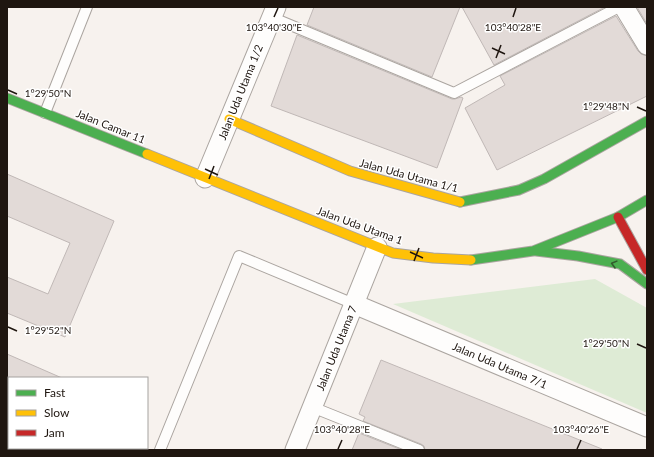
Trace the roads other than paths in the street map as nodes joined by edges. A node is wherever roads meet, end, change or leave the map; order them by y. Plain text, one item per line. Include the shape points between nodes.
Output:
1 (87, 7) edge
2 (619, 7) edge
3 (624, 7) edge
4 (273, 12) edge
5 (647, 45) edge
6 (7, 98) edge
7 (44, 113) junction
8 (229, 119) junction
9 (647, 121) edge
10 (205, 178) junction
11 (647, 200) edge
12 (618, 217) junction
13 (377, 247) junction
14 (534, 251) junction
15 (647, 270) edge
16 (647, 284) edge
17 (354, 304) junction
18 (312, 407) junction
19 (647, 426) edge
20 (160, 450) edge
21 (295, 450) edge
22 (419, 450) edge

1 - 7 lane
2 - 4 lane via 454,93
3 - 5 street
4 - 8 street, Jalan Uda Utama 1/2
6 - 7 street, Jalan Camar 11
7 - 10 street, Jalan Camar 11
8 - 9 street, Jalan Uda Utama 1/1 via 350,171 458,202 520,190
8 - 10 street, Jalan Uda Utama 1/2
10 - 13 street, Jalan Uda Utama 1
11 - 12 street, Jalan Uda Utama 1
12 - 14 street, Jalan Uda Utama 1
12 - 15 street
13 - 14 street, Jalan Uda Utama 1 via 401,254 476,260
13 - 17 street, Jalan Uda Utama 7
16 -> 14 street via 620,264
17 - 18 street, Jalan Uda Utama 7
17 - 19 street, Jalan Uda Utama 7/1
17 - 20 lane via 239,256
18 - 21 street, Jalan Uda Utama 7
18 - 22 lane

